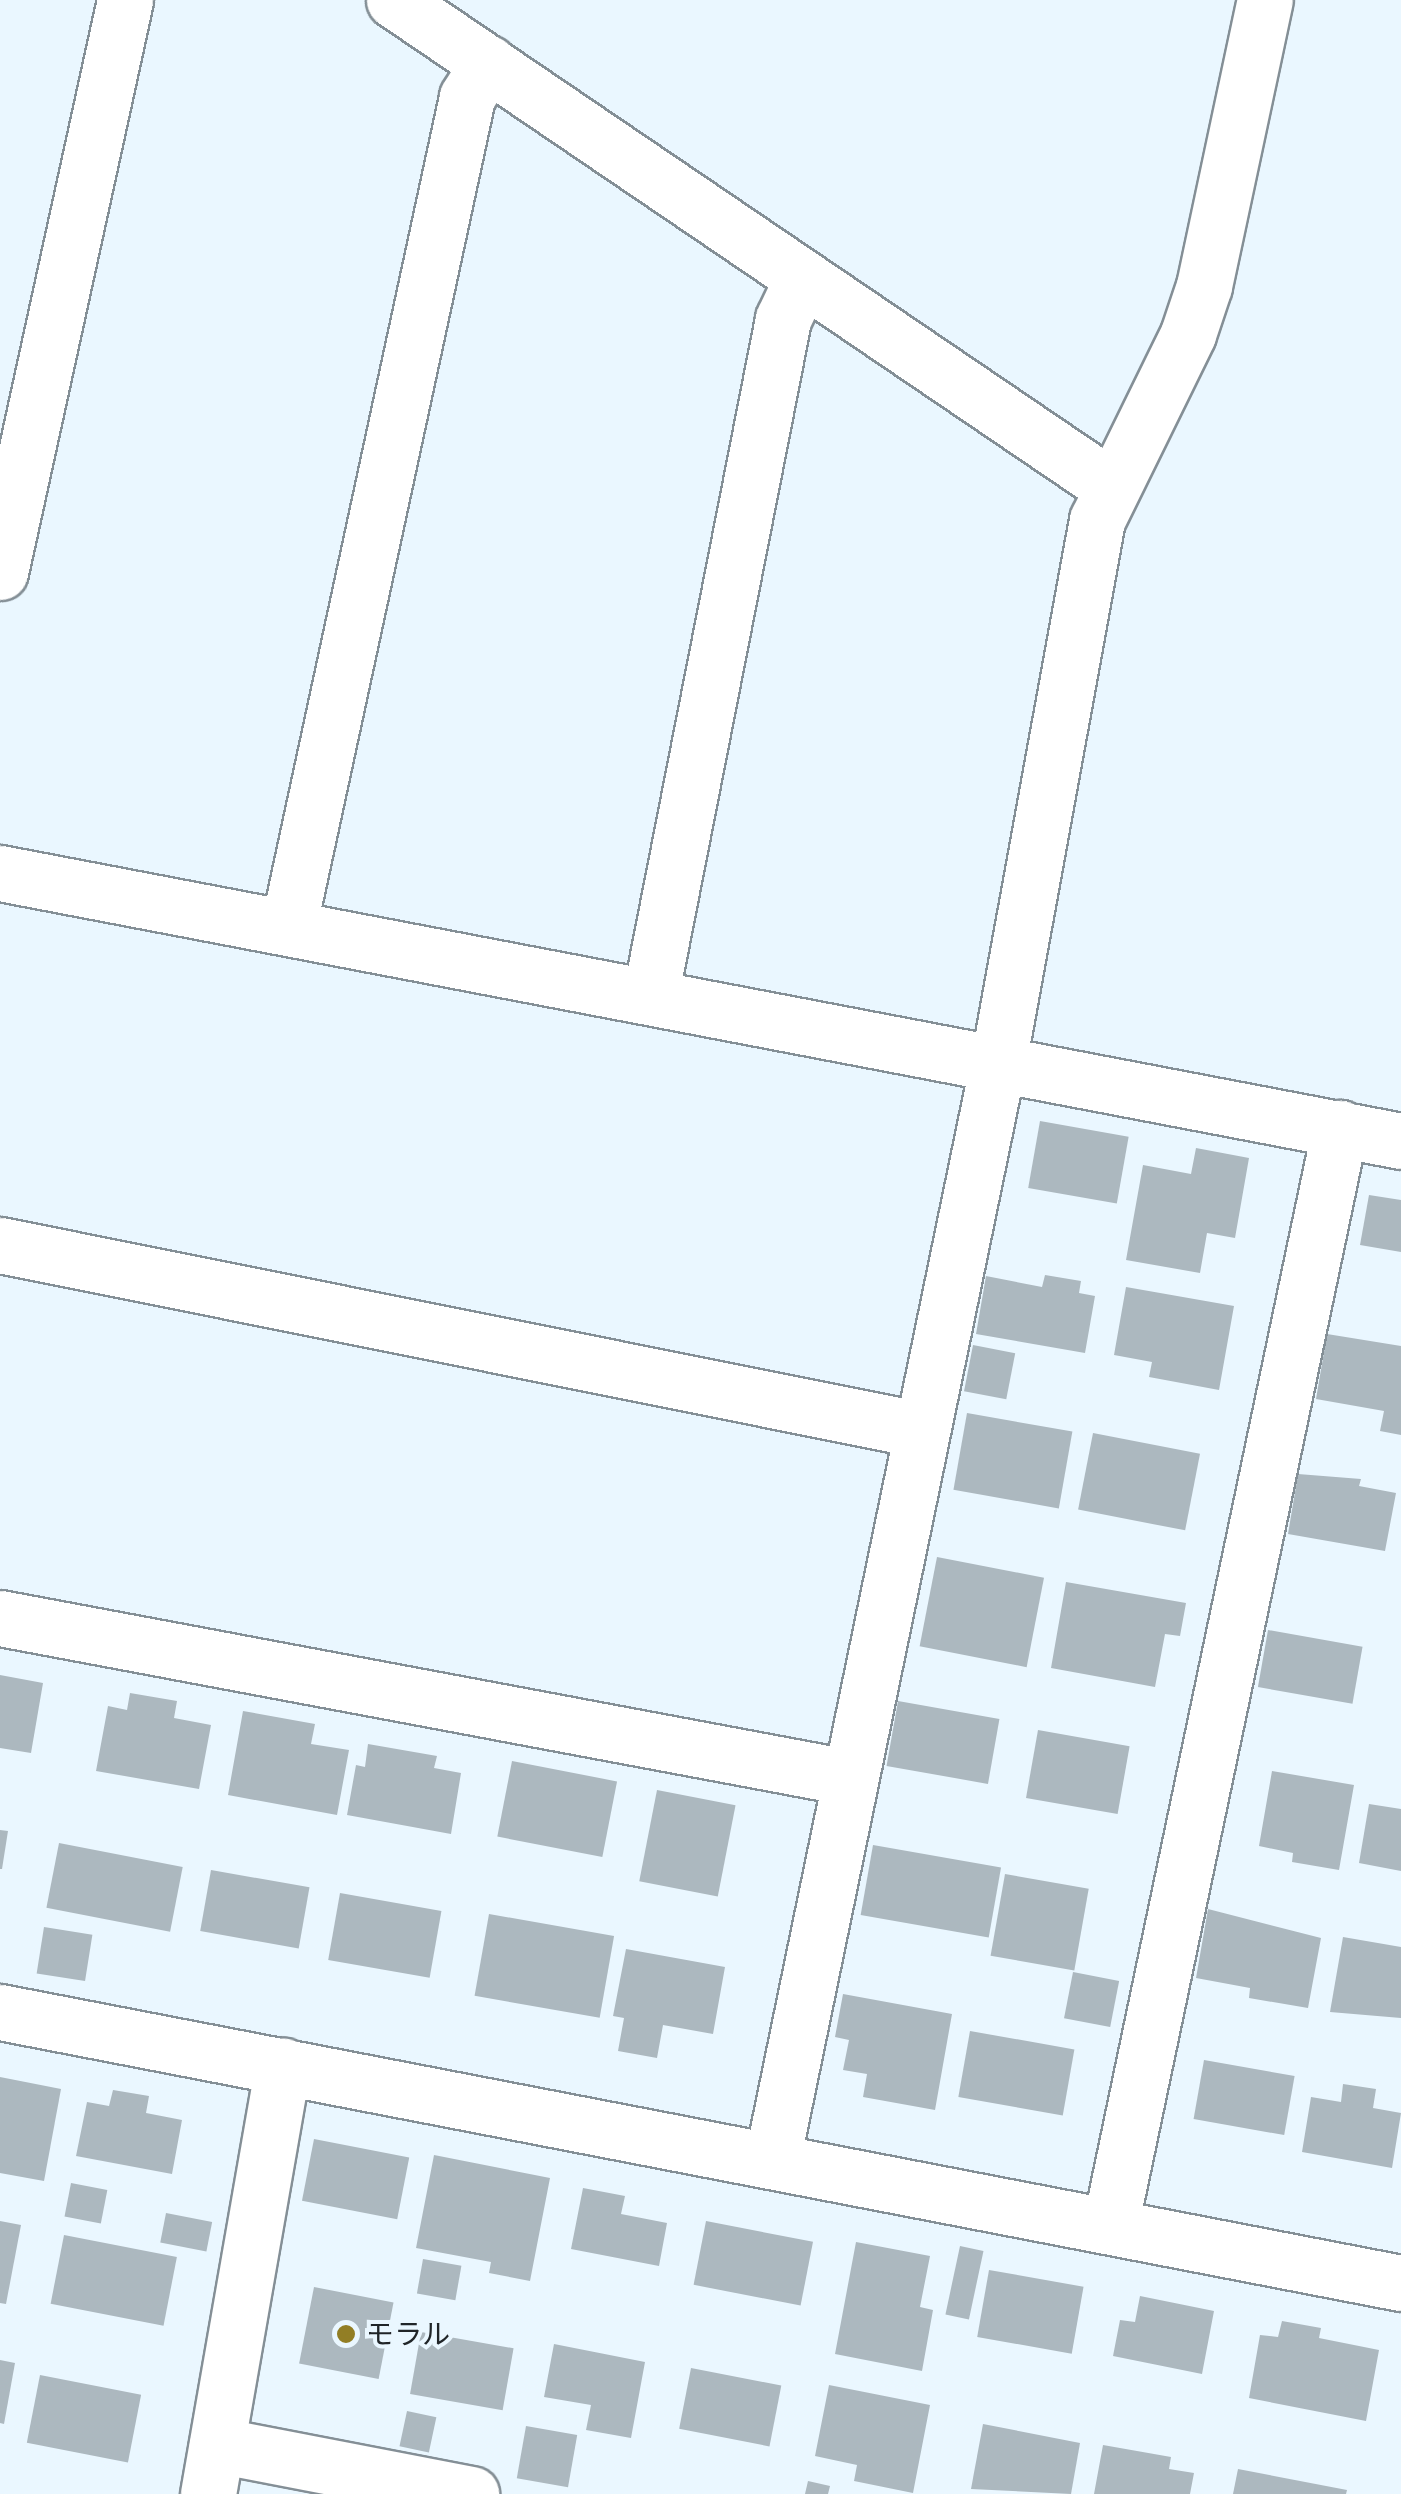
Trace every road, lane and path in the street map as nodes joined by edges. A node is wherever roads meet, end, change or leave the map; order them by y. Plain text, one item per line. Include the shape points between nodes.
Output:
1 (124, 0) edge
2 (394, 0) edge
3 (1265, 0) edge
4 (488, 64) junction
5 (802, 279) junction
6 (1110, 486) junction
7 (0, 572) edge
8 (0, 873) edge
9 (288, 928) junction
10 (650, 997) junction
11 (998, 1063) junction
12 (1340, 1128) junction
13 (1401, 1141) edge
14 (0, 1245) edge
15 (922, 1430) junction
16 (0, 1618) edge
17 (848, 1777) junction
18 (0, 2012) edge
19 (283, 2066) junction
20 (772, 2160) junction
21 (1110, 2226) junction
22 (1401, 2283) edge
23 (213, 2470) edge
24 (471, 2494) edge

1 - 7 street
2 - 4 street
3 - 6 street via 1204,286 1188,334
4 - 5 street
4 - 9 street via 467,97
5 - 6 street
5 - 10 street via 784,319
6 - 11 street via 1098,520
8 - 9 street
9 - 10 street
10 - 11 street
11 - 12 street
11 - 15 street
12 - 13 street
12 - 21 street
14 - 15 street
15 - 17 street
16 - 17 street
17 - 20 street
18 - 19 street
19 - 20 street
19 - 23 street
20 - 21 street
21 - 22 street
23 - 24 street

